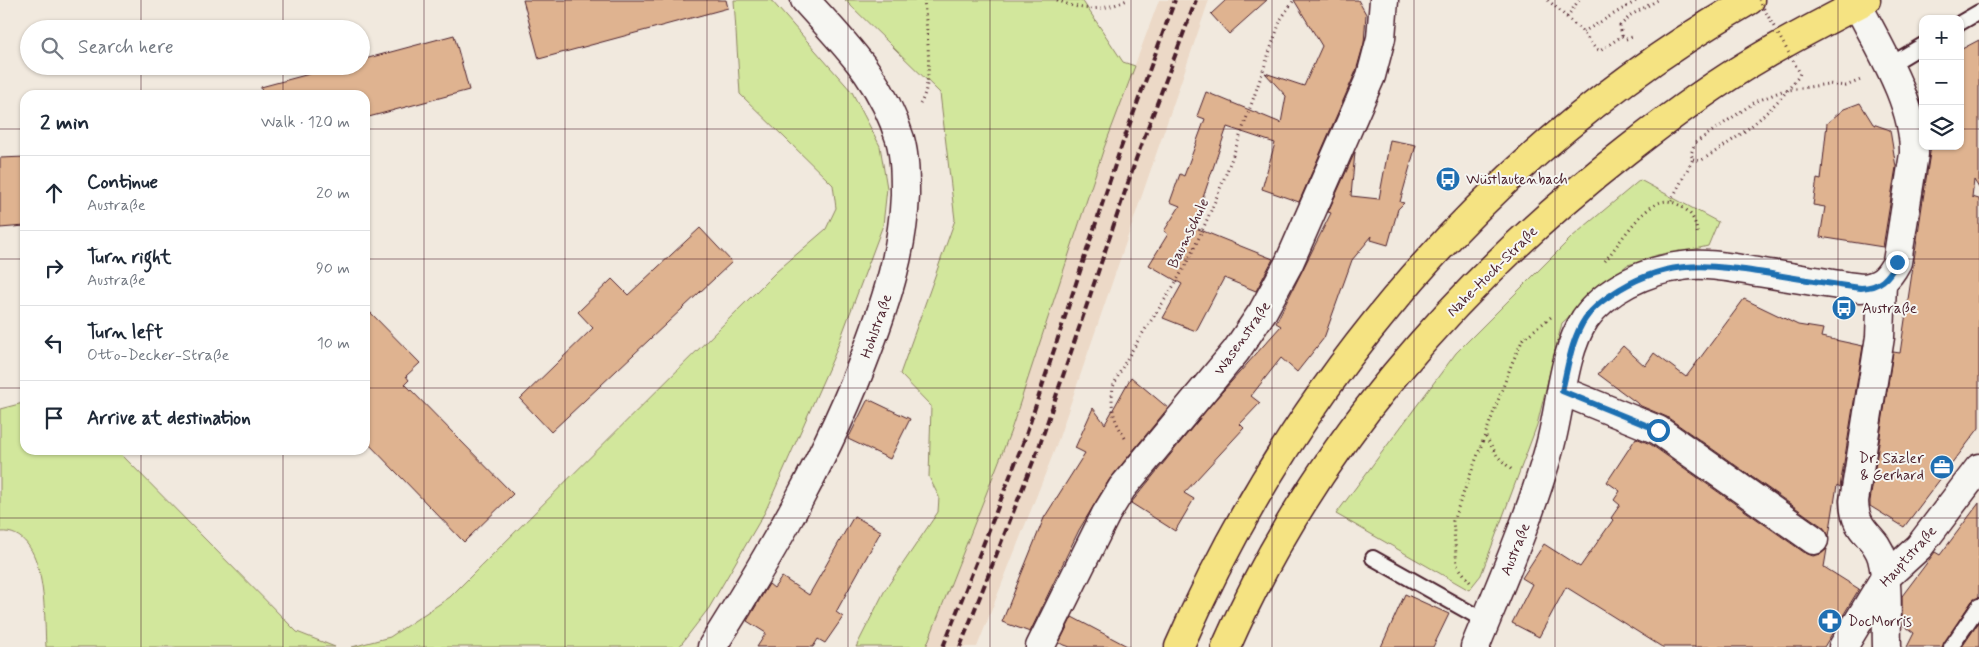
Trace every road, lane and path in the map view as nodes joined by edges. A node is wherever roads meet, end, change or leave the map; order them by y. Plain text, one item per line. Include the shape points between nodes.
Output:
1 (805, 0) edge
2 (924, 0) edge
3 (1057, 0) edge
4 (1127, 0) edge
5 (1294, 0) edge
6 (1384, 0) edge
7 (1548, 0) edge
8 (1579, 0) edge
9 (1638, 0) edge
10 (1658, 0) edge
11 (1750, 0) edge
12 (1759, 0) edge
13 (1860, 1) edge
14 (1979, 12) edge
15 (1567, 17) junction
16 (1964, 21) edge
17 (1584, 32) junction
18 (1919, 47) edge
19 (1888, 66) junction
20 (920, 104) dead end
21 (1693, 159) junction
22 (1671, 201) dead end
23 (1882, 284) junction
24 (1562, 391) junction
25 (1486, 436) dead end
26 (1140, 465) junction
27 (1979, 468) edge
28 (1540, 482) junction
29 (1814, 540) dead end
30 (1374, 558) dead end
31 (1884, 579) junction
32 (1979, 606) edge
33 (1486, 621) junction
34 (712, 647) edge
35 (1040, 647) edge
36 (1178, 647) edge
37 (1226, 647) edge
38 (1475, 647) edge
39 (1843, 647) edge
40 (1887, 647) edge
41 (1951, 647) edge

1 - 34 street, Hohlstraße via 872,76 887,102 901,141 906,176 904,217 895,270 854,387 807,486
2 - 20 path via 928,72
3 - 4 path via 1076,9 1098,9
5 - 26 path, Baumschule via 1281,19 1206,224 1113,387 1110,404 1116,423
6 - 26 street, Wasenstraße via 1381,38 1371,76 1288,263 1263,311 1236,351
7 - 15 path
8 - 15 path
9 - 17 path
10 - 17 path via 1624,21 1620,26 1622,36 1600,51
11 - 36 main road via 1588,110 1488,198 1426,262 1354,347 1276,460 1234,534
12 - 21 path, bridge via 1799,76 1762,119 1700,161
13 - 19 street
13 - 37 main road, Nahe-Hoch-Straße via 1759,58 1695,100 1572,194 1511,250 1421,344 1331,458 1268,562
14 - 16 lane
15 - 17 path
18 - 19 lane
19 - 21 path via 1846,86 1802,87 1755,102 1695,143 1691,154
19 - 23 street via 1911,119 1914,145 1897,262 1890,277
21 - 22 path, bridge
23 - 24 street, Austraße via 1861,288 1702,265 1656,272 1602,300 1585,319 1574,342
23 - 31 street via 1880,337 1854,516 1882,557
24 - 28 street, Austraße
24 - 29 street via 1658,430
25 - 28 path via 1498,457 1512,470
26 - 35 street, Wasenstraße via 1106,514
27 - 31 street, Hauptstraße via 1919,546
28 - 33 street, Austraße
30 - 33 lane
31 - 39 street, Hauptstraße
31 - 40 street
32 - 41 lane
33 - 38 street, Austraße

